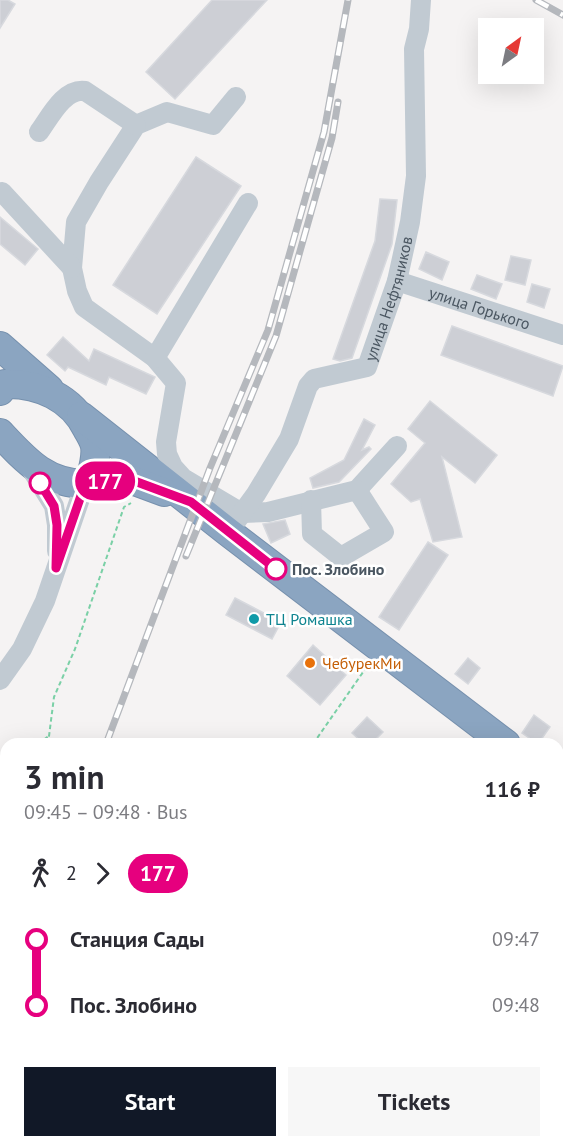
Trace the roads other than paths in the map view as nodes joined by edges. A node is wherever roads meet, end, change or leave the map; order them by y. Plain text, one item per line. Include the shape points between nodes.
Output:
1 (421, 0) edge
2 (236, 98) dead end
3 (136, 125) junction
4 (39, 132) dead end
5 (2, 192) dead end
6 (248, 203) dead end
7 (72, 268) junction
8 (397, 281) junction
9 (563, 335) edge
10 (0, 346) edge
11 (155, 358) junction
12 (0, 391) edge
13 (58, 396) junction
14 (81, 416) junction
15 (0, 433) edge
16 (397, 446) dead end
17 (27, 461) junction
18 (87, 484) junction
19 (357, 490) junction
20 (311, 500) junction
21 (191, 502) junction
22 (235, 523) junction
23 (56, 568) junction
24 (0, 680) edge
25 (498, 738) edge

1 - 8 street, улица Нефтяников via 414,49 416,176
2 - 3 street via 213,125 167,112
3 - 4 street via 85,91 77,90 69,94
3 - 7 street via 76,222
5 - 7 street
6 - 11 street
7 - 11 street via 84,307
8 - 9 street, улица Горького
8 - 22 street, улица Нефтяников via 367,367 314,379 308,386 289,439
10 - 13 highway
11 - 22 street via 176,383 166,442 173,467
12 - 13 highway via 5,384 23,384
13 - 14 highway
14 - 18 highway via 95,445
14 - 21 highway
15 - 17 highway
16 - 19 street
17 - 18 highway via 51,477
17 - 23 street via 54,506
18 - 21 highway via 129,479
18 - 23 street
19 - 20 street
19 - 20 street via 384,532 341,557 312,534
20 - 22 street
21 - 22 highway
22 - 25 highway via 379,648
23 - 24 street via 22,649

